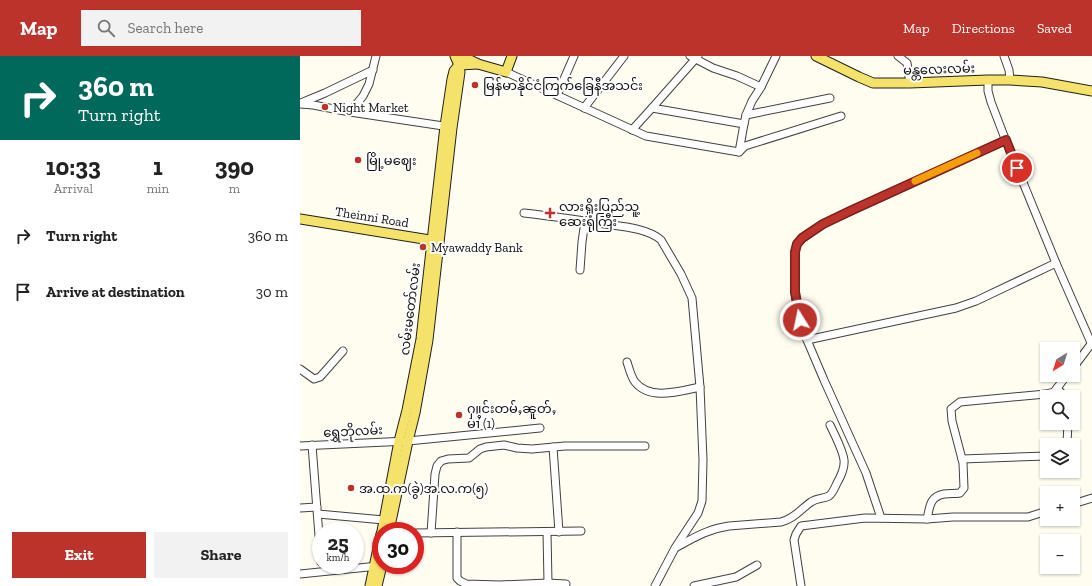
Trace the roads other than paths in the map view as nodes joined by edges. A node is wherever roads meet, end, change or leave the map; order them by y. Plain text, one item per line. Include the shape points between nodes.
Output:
1 (376, 56) edge
2 (455, 56) edge
3 (462, 56) edge
4 (512, 56) edge
5 (574, 56) edge
6 (624, 56) edge
7 (776, 56) edge
8 (816, 56) edge
9 (898, 56) edge
10 (912, 56) edge
11 (1004, 56) edge
12 (695, 57) edge
13 (907, 63) junction
14 (478, 64) junction
15 (459, 65) junction
16 (373, 70) junction
17 (506, 72) junction
18 (988, 80) junction
19 (1010, 80) junction
20 (910, 83) junction
21 (761, 87) junction
22 (1092, 90) edge
23 (557, 95) junction
24 (830, 98) dead end
25 (300, 104) edge
26 (584, 108) junction
27 (652, 108) junction
28 (350, 112) junction
29 (746, 115) junction
30 (841, 116) dead end
31 (744, 124) junction
32 (449, 127) junction
33 (632, 130) junction
34 (1006, 140) junction
35 (739, 152) junction
36 (524, 213) dead end
37 (300, 219) edge
38 (585, 221) junction
39 (435, 241) junction
40 (1056, 263) junction
41 (580, 270) dead end
42 (807, 340) junction
43 (1092, 344) edge
44 (342, 351) dead end
45 (1080, 359) edge
46 (627, 362) dead end
47 (300, 369) edge
48 (1062, 382) edge
49 (700, 387) junction
50 (1057, 388) joint
51 (830, 425) dead end
52 (540, 428) dead end
53 (403, 441) junction
54 (312, 445) junction
55 (300, 446) edge
56 (645, 446) dead end
57 (553, 447) junction
58 (1040, 456) edge
59 (962, 459) junction
60 (1092, 498) edge
61 (1080, 502) edge
62 (300, 508) edge
63 (317, 510) junction
64 (1040, 514) edge
65 (881, 518) junction
66 (927, 519) junction
67 (384, 520) joint
68 (318, 522) edge
69 (390, 522) edge
70 (457, 532) junction
71 (547, 532) junction
72 (559, 532) junction
73 (581, 532) dead end
74 (424, 533) edge
75 (431, 533) junction
76 (675, 548) junction
77 (758, 565) dead end
78 (312, 569) edge
79 (300, 574) edge
80 (375, 574) edge
81 (378, 574) edge
82 (548, 583) junction
83 (566, 584) dead end
84 (370, 586) edge
85 (377, 586) edge
86 (655, 586) edge
87 (694, 586) edge
88 (698, 586) edge
89 (801, 586) edge

1 - 16 street
2 - 15 main road
3 - 14 main road
4 - 17 main road
5 - 23 street
6 - 26 street
7 - 21 street
8 - 20 main road, မန္တလေးလမ်း via 873,83
9 - 13 street
10 - 13 street
11 - 19 street
12 - 21 street via 713,68
12 - 27 street
13 - 20 street
14 - 15 main road
14 - 17 main road
15 - 32 main road, လမ်းမတော်လမ်း via 452,79
16 - 25 street
16 - 28 street via 363,96
17 - 23 street
18 - 19 main road, မန္တလေးလမ်း
18 - 20 main road, မန္တလေးလမ်း
18 - 34 street via 991,102
19 - 22 main road, မန္တလေးလမ်း
21 - 29 street
23 - 26 street
24 - 29 street
25 - 28 street
26 - 33 street
27 - 31 street
27 - 33 street
28 - 32 street
29 - 31 street
30 - 35 street via 745,146
31 - 35 street
32 - 39 main road, လမ်းမတော်လမ်း
33 - 35 street via 646,136
34 - 40 street
34 - 42 street via 823,224 802,238 795,252 795,292
36 - 38 street
37 - 39 main road, Theinni Road
38 - 41 street
38 - 49 street via 637,229 661,240 682,274 692,298
39 - 53 main road, လမ်းမတော်လမ်း via 428,313 421,339 416,387 407,410
40 - 42 street via 956,308
40 - 43 street
42 - 65 street via 866,473
43 - 45 street
44 - 47 street via 316,379
46 - 49 street via 634,381 648,392 661,394
48 - 50 street
49 - 76 street via 702,501 698,513
50 - 59 street via 1054,392 1046,394 960,402 951,409
51 - 76 street via 844,459 844,466 832,493 816,499 787,521 720,527
52 - 53 street, ရွှေဘိုလမ်း
53 - 54 street, ရွှေဘိုလမ်း
53 - 67 main road, လမ်းမတော်လမ်း
53 - 69 main road, လမ်းမတော်လမ်း
54 - 55 street, ရွှေဘိုလမ်း
54 - 63 street
56 - 57 street
57 - 72 street
57 - 75 street via 486,447 469,458 441,461 435,474
58 - 59 street
59 - 66 street via 964,488 960,493 944,494 931,501
60 - 61 street
62 - 63 street
63 - 67 street
63 - 68 street
64 - 66 street via 1028,517
65 - 66 street
65 - 89 street via 801,526 794,540
70 - 71 street
70 - 75 street
70 - 82 street via 456,578 460,581 466,584 500,585
71 - 72 street
71 - 82 street
72 - 73 street
74 - 75 street
76 - 86 street
77 - 88 street via 736,577
78 - 79 street
80 - 84 main road
81 - 85 main road
82 - 83 street
87 - 88 street

